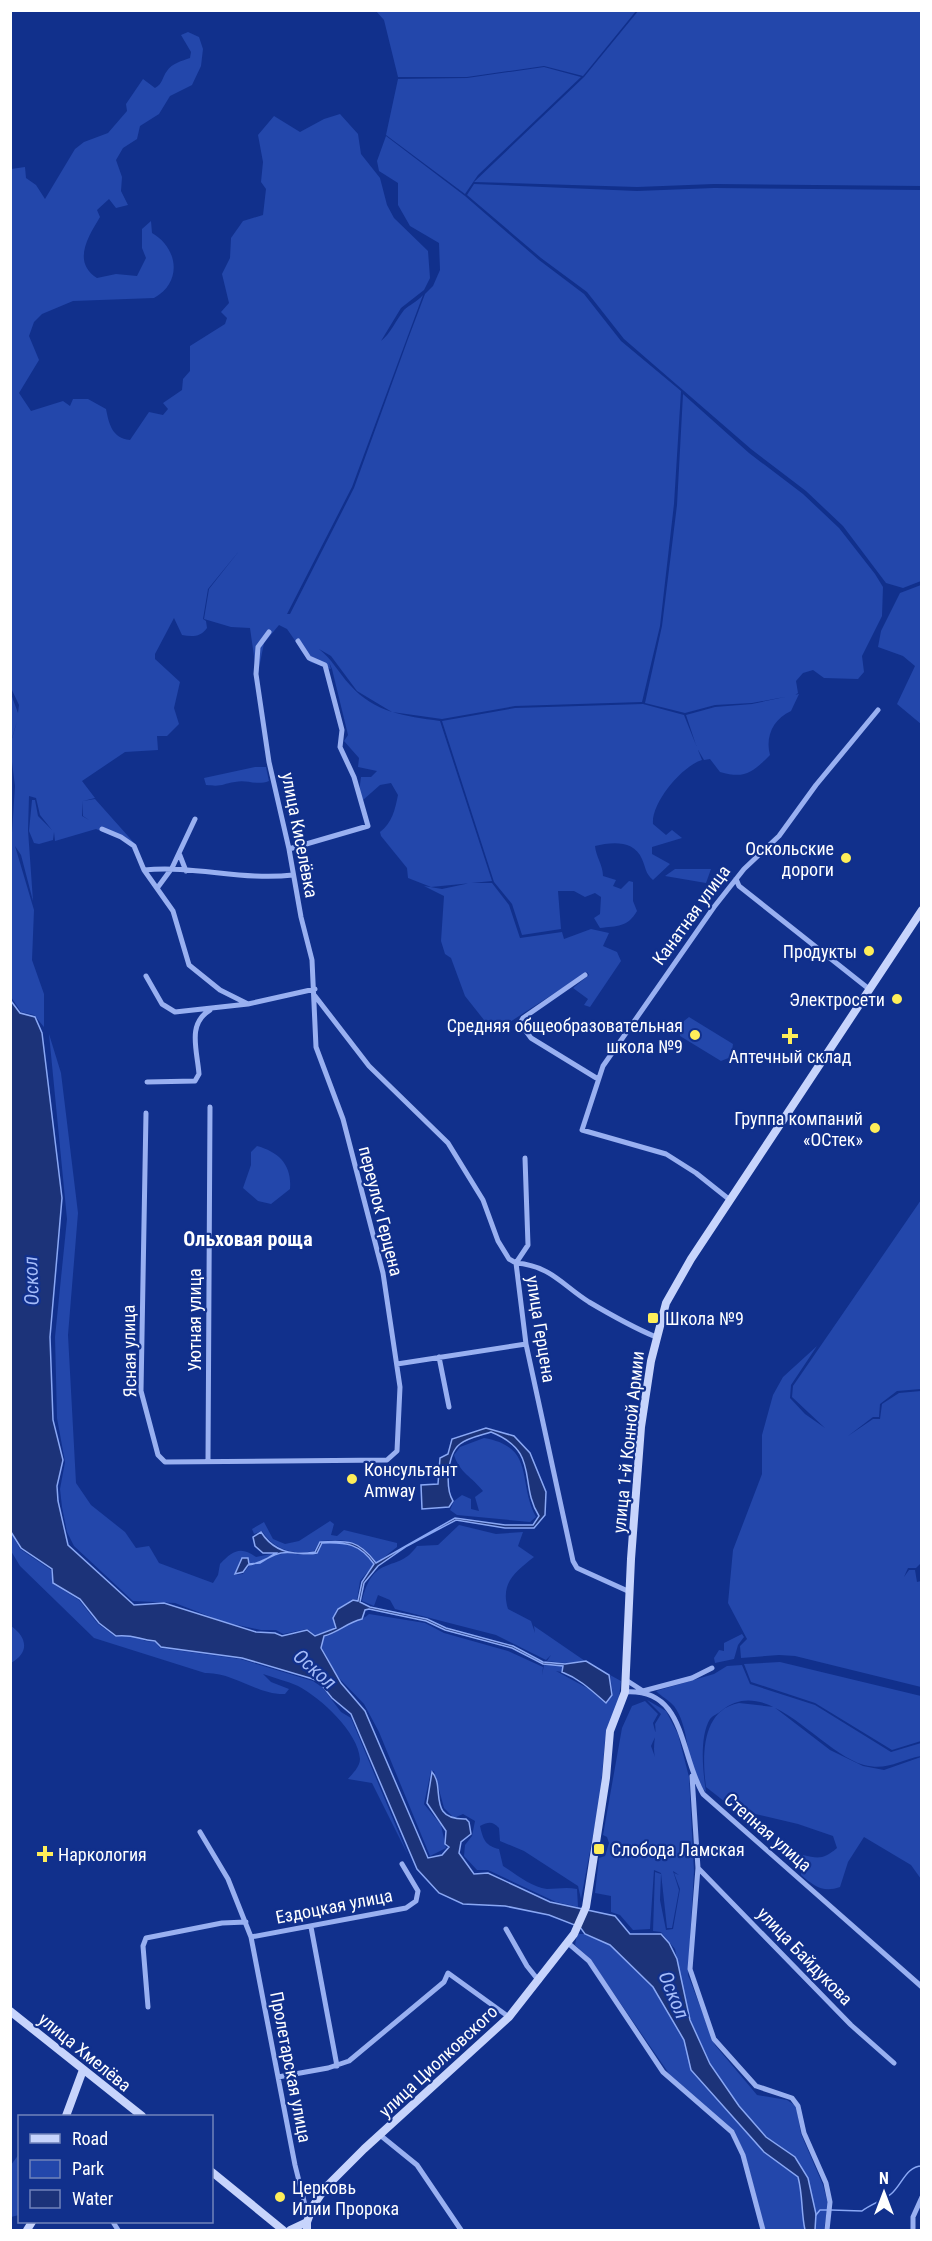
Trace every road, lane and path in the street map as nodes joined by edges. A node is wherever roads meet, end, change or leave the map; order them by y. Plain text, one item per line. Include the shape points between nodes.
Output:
1 (269, 632) dead end
2 (297, 641) dead end
3 (878, 710) dead end
4 (195, 819) dead end
5 (102, 829) dead end
6 (290, 849) junction
7 (179, 853) junction
8 (172, 868) junction
9 (144, 870) junction
10 (186, 871) junction
11 (293, 875) junction
12 (736, 879) junction
13 (158, 887) junction
14 (921, 910) edge
15 (585, 975) dead end
16 (146, 976) dead end
17 (869, 989) junction
18 (315, 992) junction
19 (248, 1004) junction
20 (213, 1008) junction
21 (316, 1047) joint
22 (598, 1079) junction
23 (147, 1082) dead end
24 (210, 1107) dead end
25 (146, 1113) dead end
26 (525, 1158) dead end
27 (730, 1200) junction
28 (516, 1263) junction
29 (656, 1337) junction
30 (526, 1344) junction
31 (439, 1357) junction
32 (397, 1364) junction
33 (400, 1387) joint
34 (449, 1407) dead end
35 (208, 1461) junction
36 (630, 1592) junction
37 (712, 1668) dead end
38 (626, 1680) junction
39 (643, 1691) junction
40 (625, 1692) junction
41 (692, 1776) junction
42 (200, 1832) dead end
43 (402, 1864) dead end
44 (698, 1868) junction
45 (586, 1907) joint
46 (246, 1922) junction
47 (311, 1927) junction
48 (506, 1929) dead end
49 (251, 1937) junction
50 (567, 1942) junction
51 (540, 1981) junction
52 (921, 1987) edge
53 (148, 2007) dead end
54 (10, 2011) edge
55 (509, 2017) junction
56 (894, 2063) dead end
57 (337, 2066) junction
58 (83, 2070) junction
59 (278, 2077) junction
60 (66, 2115) edge
61 (141, 2115) edge
62 (380, 2135) junction
63 (213, 2173) edge
64 (921, 2197) edge
65 (307, 2223) edge
66 (283, 2230) edge
67 (289, 2230) edge
68 (461, 2230) edge
69 (763, 2230) edge
70 (826, 2230) edge
71 (913, 2230) edge

1 - 6 street, улица Киселёвка via 258,647 256,674 269,762
2 - 6 street via 309,658 325,665 342,730 340,747 354,777 368,826
3 - 12 street, Канатная улица via 779,836
4 - 7 street
5 - 9 street via 134,846
6 - 11 street, улица Киселёвка
7 - 8 street
7 - 10 street
8 - 9 street
8 - 10 street
8 - 13 street
9 - 13 street
10 - 11 street
11 - 18 street, улица Киселёвка
12 - 17 street
12 - 22 street, Канатная улица via 631,1024
13 - 19 street via 173,911 189,965 220,990
14 - 17 main road, улица 1-й Конной Армии
15 - 22 street via 520,1023 531,1038
16 - 20 street via 162,1004 175,1012
17 - 27 main road, улица 1-й Конной Армии
18 - 19 street
18 - 21 street, улица Киселёвка
18 - 28 street, улица Герцена via 369,1066 448,1143 483,1200 498,1240 509,1259
19 - 20 street
20 - 23 street via 199,1016 195,1026 199,1074 195,1081
21 - 32 street, переулок Герцена via 343,1119 383,1273
22 - 27 street, Канатная улица via 582,1130 679,1160
24 - 35 street, Уютная улица
25 - 35 street, Ясная улица via 141,1391 158,1455 165,1462
26 - 28 street via 528,1245
27 - 29 main road, улица 1-й Конной Армии via 666,1303
28 - 29 street via 554,1274 586,1300
28 - 30 street, улица Герцена
29 - 36 main road, улица 1-й Конной Армии via 641,1427
30 - 31 street
30 - 36 street, улица Герцена via 573,1561 577,1568
31 - 32 street
31 - 34 street
32 - 33 street, переулок Герцена
33 - 35 street, Ясная улица via 397,1450 387,1460
36 - 38 main road, улица 1-й Конной Армии
37 - 39 street via 692,1678
38 - 39 street, Степная улица
38 - 40 main road, улица 1-й Конной Армии
39 - 40 street
39 - 41 street, Степная улица via 669,1706
40 - 45 main road, улица 1-й Конной Армии via 610,1731
41 - 44 street
41 - 52 street, Степная улица via 703,1794
42 - 46 street, Пролетарская улица via 228,1879
43 - 47 street, Ездоцкая улица via 418,1891 416,1901 406,1908
44 - 56 street, улица Байдукова via 851,2025
44 - 70 street via 690,1969 714,2039 756,2086 792,2098 798,2106 804,2133 826,2183
45 - 50 main road, улица Циолковского
46 - 49 street, Пролетарская улица
46 - 53 street via 146,1938 143,1946
47 - 49 street, Ездоцкая улица
47 - 57 street
48 - 51 street
49 - 59 street, Пролетарская улица
50 - 51 main road, улица Циолковского
50 - 69 street via 589,1961 663,2072 732,2132 743,2155
51 - 55 main road, улица Циолковского
54 - 58 main road, улица Хмелёва
55 - 57 street via 448,1973 444,1982 349,2061
55 - 62 main road, улица Циолковского
57 - 59 street
58 - 60 main road
58 - 61 main road, улица Хмелёва
59 - 65 street, Пролетарская улица
62 - 65 main road, улица Циолковского via 326,2187
62 - 68 street via 417,2165
63 - 66 main road
64 - 71 street via 913,2217
65 - 67 main road
66 - 67 main road

